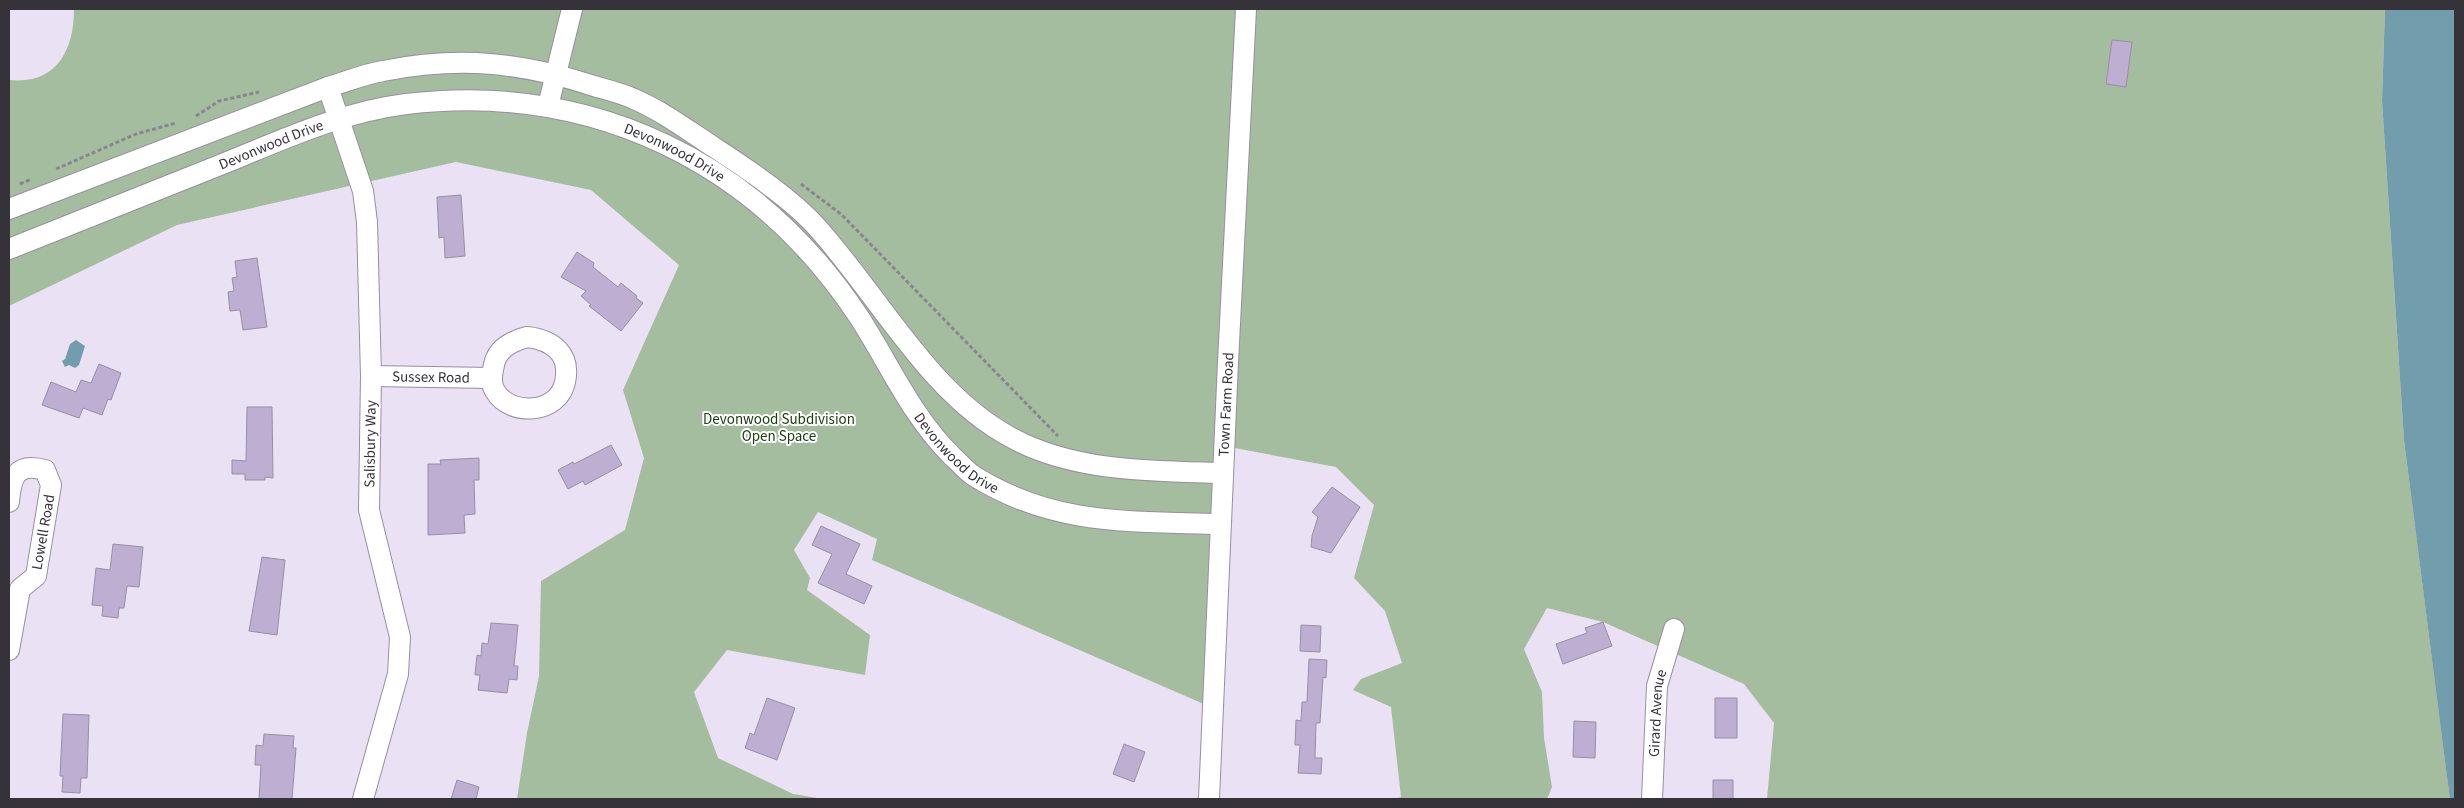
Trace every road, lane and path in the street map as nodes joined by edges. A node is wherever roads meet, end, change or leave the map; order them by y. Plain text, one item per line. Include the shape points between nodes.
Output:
1 (572, 9) edge
2 (1246, 9) edge
3 (556, 73) junction
4 (328, 87) junction
5 (260, 92) dead end
6 (548, 106) junction
7 (338, 118) junction
8 (191, 120) dead end
9 (182, 122) dead end
10 (54, 171) dead end
11 (38, 178) dead end
12 (794, 179) dead end
13 (17, 186) dead end
14 (9, 208) edge
15 (9, 249) edge
16 (371, 376) junction
17 (492, 378) dead end
18 (1064, 441) dead end
19 (1222, 473) junction
20 (9, 502) edge
21 (1220, 524) junction
22 (14, 584) edge
23 (1674, 629) dead end
24 (9, 650) edge
25 (363, 799) edge
26 (1209, 799) edge
27 (1652, 799) edge

1 - 3 street
2 - 19 street, Town Farm Road via 1230,368
3 - 4 street, Devonwood Drive via 494,62 431,63 380,71
3 - 6 street
3 - 19 street, Devonwood Drive via 635,99 727,156 771,188 813,223 939,380 967,408 1012,439 1071,461 1148,471
4 - 7 street, Salisbury Way
4 - 14 street, Devonwood Drive
5 - 8 path via 219,101
6 - 7 street, Devonwood Drive via 449,101 403,105
6 - 21 street, Devonwood Drive via 609,122 663,144 717,172 762,205 834,279 900,388 936,440 971,474 1034,506 1073,516
7 - 15 street, Devonwood Drive
7 - 16 street, Salisbury Way via 363,191 367,222
9 - 10 path via 136,134
11 - 13 path via 25,180
12 - 18 path via 841,214
16 - 17 street, Sussex Road
16 - 25 street, Salisbury Way via 369,510 400,637 398,674
19 - 21 street, Town Farm Road
20 - 22 street, Lowell Road via 11,481 20,471 32,466 45,470 51,485 36,576
21 - 26 street, Town Farm Road
22 - 24 street, Lowell Road
23 - 27 street, Girard Avenue via 1657,686

